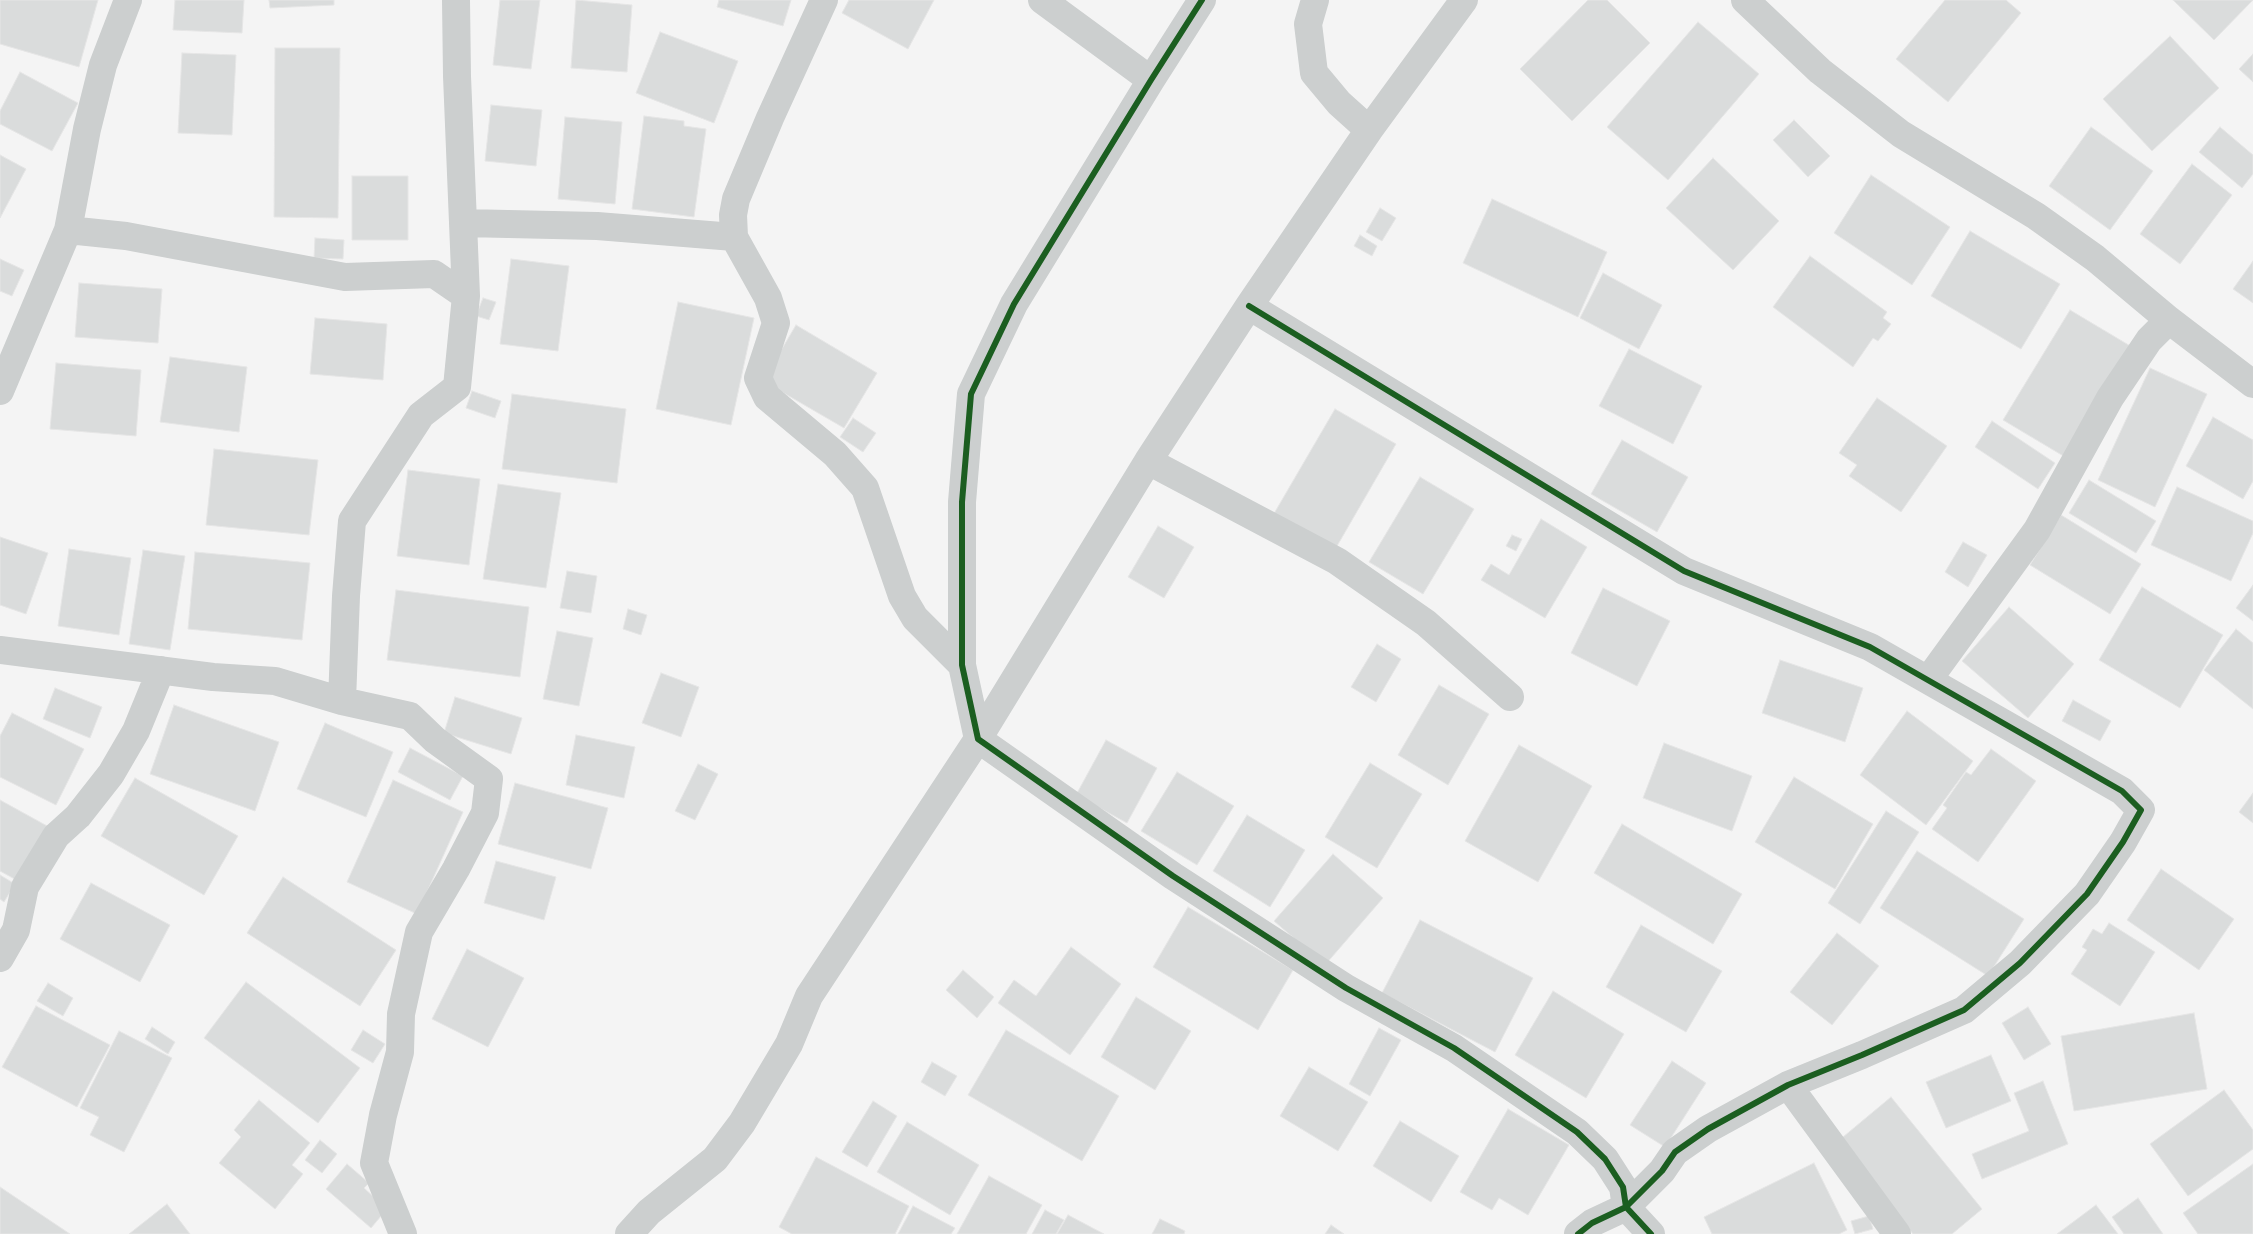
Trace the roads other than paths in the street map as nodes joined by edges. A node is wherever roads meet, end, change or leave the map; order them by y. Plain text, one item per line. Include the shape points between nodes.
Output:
1 (128, 0) edge
2 (456, 0) edge
3 (824, 0) edge
4 (1042, 0) edge
5 (1202, 0) edge
6 (1315, 0) edge
7 (1464, 0) edge
8 (1745, 0) edge
9 (1151, 80) junction
10 (1369, 130) junction
11 (464, 223) junction
12 (68, 230) junction
13 (734, 237) junction
14 (466, 296) junction
15 (1249, 306) junction
16 (2169, 320) junction
17 (2253, 384) edge
18 (0, 391) edge
19 (1148, 461) junction
20 (0, 650) edge
21 (962, 665) junction
22 (161, 670) junction
23 (1928, 680) junction
24 (1510, 696) dead end
25 (342, 701) junction
26 (978, 739) junction
27 (0, 958) edge
28 (1788, 1085) junction
29 (1626, 1207) junction
30 (403, 1234) edge
31 (629, 1234) edge
32 (1578, 1234) edge
33 (1651, 1234) edge
34 (1898, 1234) edge

1 - 12 street via 103,65
2 - 11 street
3 - 13 street via 736,199
4 - 9 street
5 - 9 street
6 - 10 street via 1308,24 1314,73 1338,103
7 - 10 street
8 - 16 street via 1820,71 1902,134 2036,216 2095,258
9 - 21 street via 1014,304 971,394 962,502
10 - 15 street
11 - 13 street via 597,226
11 - 14 street
12 - 14 street via 126,236 345,277 434,274
12 - 18 street
13 - 21 street via 768,298 776,323 758,378 767,397 835,454 865,488 902,596 915,618
14 - 25 street via 457,387 421,415 352,521
15 - 19 street
15 - 23 street via 1684,571 1870,647
16 - 17 street
16 - 23 street via 2149,340 2110,398 2037,530
19 - 24 street via 1337,561 1426,623
19 - 26 street
20 - 22 street
21 - 26 street
22 - 25 street via 275,681
22 - 27 street via 136,731 111,774 78,816 56,836 25,887 16,930
23 - 28 street via 2122,791 2141,810 2087,894 2020,963 1964,1010
25 - 30 street via 410,716 435,740 489,779 485,812 419,932 401,1014 400,1052 374,1163
26 - 29 street via 1174,876 1346,988 1454,1048 1578,1132 1605,1159 1623,1186
26 - 31 street via 809,996 789,1044 742,1123 715,1159 649,1212
28 - 29 street via 1708,1129 1675,1152 1662,1171
28 - 34 street
29 - 32 street via 1592,1223
29 - 33 street

